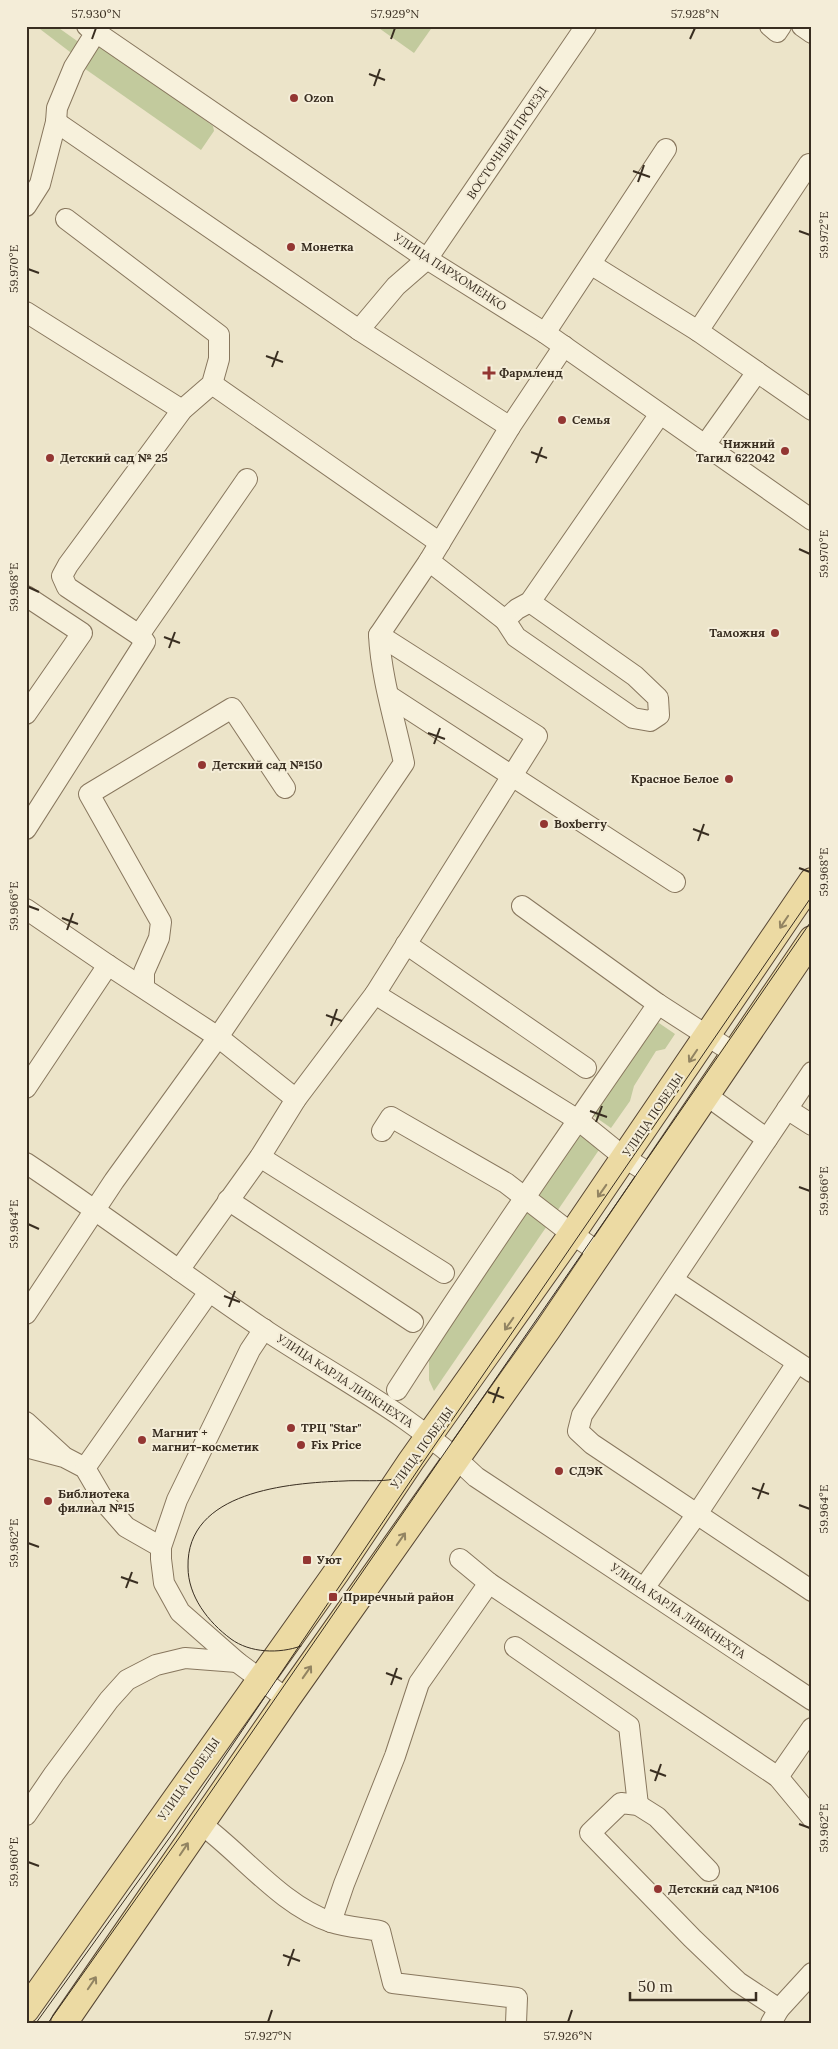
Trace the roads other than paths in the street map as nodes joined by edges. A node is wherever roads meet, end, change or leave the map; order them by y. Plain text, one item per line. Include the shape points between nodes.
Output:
1 (586, 26) edge
2 (770, 26) edge
3 (781, 26) edge
4 (802, 26) edge
5 (91, 29) edge
6 (812, 33) edge
7 (56, 122) junction
8 (666, 150) dead end
9 (809, 164) dead end
10 (26, 206) edge
11 (66, 219) dead end
12 (427, 259) junction
13 (592, 264) junction
14 (26, 312) edge
15 (359, 330) junction
16 (698, 331) junction
17 (545, 333) junction
18 (564, 346) junction
19 (757, 372) junction
20 (212, 384) junction
21 (182, 410) junction
22 (812, 410) edge
23 (660, 414) junction
24 (510, 427) junction
25 (705, 445) junction
26 (247, 479) dead end
27 (812, 520) edge
28 (440, 543) junction
29 (429, 561) junction
30 (26, 596) edge
31 (530, 602) junction
32 (505, 620) junction
33 (139, 634) junction
34 (379, 634) junction
35 (389, 696) junction
36 (26, 714) edge
37 (513, 777) junction
38 (285, 788) dead end
39 (26, 829) edge
40 (812, 881) edge
41 (675, 882) dead end
42 (522, 906) dead end
43 (26, 909) edge
44 (812, 939) edge
45 (406, 944) junction
46 (108, 965) junction
47 (144, 987) junction
48 (375, 994) junction
49 (658, 1004) junction
50 (708, 1034) junction
51 (218, 1037) junction
52 (734, 1052) junction
53 (586, 1068) dead end
54 (812, 1072) edge
55 (26, 1088) edge
56 (706, 1095) junction
57 (296, 1099) junction
58 (787, 1109) junction
59 (578, 1120) junction
60 (812, 1125) edge
61 (382, 1131) dead end
62 (767, 1139) junction
63 (260, 1157) junction
64 (625, 1158) junction
65 (26, 1163) edge
66 (652, 1175) junction
67 (524, 1196) junction
68 (228, 1200) junction
69 (96, 1209) junction
70 (572, 1234) junction
71 (600, 1252) junction
72 (178, 1270) junction
73 (444, 1273) dead end
74 (673, 1280) junction
75 (210, 1292) junction
76 (26, 1314) edge
77 (413, 1322) dead end
78 (264, 1329) junction
79 (804, 1367) edge
80 (397, 1390) dead end
81 (26, 1422) edge
82 (428, 1436) junction
83 (26, 1447) edge
84 (64, 1457) junction
85 (457, 1458) junction
86 (85, 1468) junction
87 (697, 1514) junction
88 (161, 1547) junction
89 (460, 1559) dead end
90 (488, 1583) junction
91 (644, 1588) junction
92 (812, 1591) edge
93 (515, 1647) dead end
94 (237, 1662) junction
95 (260, 1678) junction
96 (287, 1699) junction
97 (812, 1700) edge
98 (812, 1728) edge
99 (778, 1777) junction
100 (33, 1790) edge
101 (638, 1805) junction
102 (26, 1815) edge
103 (812, 1818) edge
104 (201, 1824) junction
105 (709, 1871) dead end
106 (331, 1922) junction
107 (812, 1973) edge
108 (26, 2010) edge
109 (775, 2016) edge
110 (64, 2023) edge
111 (516, 2023) edge

1 - 12 street, ВОСТОЧНЫЙ ПРОЕЗД
2 - 3 street via 778,32
4 - 6 street
5 - 7 street via 57,108
5 - 12 street, УЛИЦА ПАРХОМЕНКО
7 - 10 street via 40,184
7 - 15 street
8 - 13 street
9 - 16 street
11 - 20 street via 219,335 219,359
12 - 15 street, ВОСТОЧНЫЙ ПРОЕЗД via 396,286
12 - 17 street, УЛИЦА ПАРХОМЕНКО
13 - 16 street
13 - 17 street
14 - 21 street
15 - 24 street
16 - 19 street
17 - 18 street, УЛИЦА ПАРХОМЕНКО
18 - 23 street, УЛИЦА ПАРХОМЕНКО
18 - 24 street
19 - 22 street
19 - 25 street
20 - 21 street
20 - 28 street
21 - 33 street via 62,576 67,587
23 - 25 street, УЛИЦА ПАРХОМЕНКО
23 - 31 street
24 - 28 street
25 - 27 street, УЛИЦА ПАРХОМЕНКО
26 - 33 street
28 - 29 street
29 - 32 street
29 - 34 street
30 - 36 street via 82,633
31 - 32 street
31 - 32 street via 635,676 658,698 659,715 650,720 633,718 516,637
33 - 39 street via 145,642 139,653
34 - 35 street
34 - 37 street via 537,736
35 - 37 street
35 - 51 street via 404,763
37 - 41 street
37 - 45 street
38 - 47 street via 232,708 89,794 161,922 159,938 144,972
40 -> 50 main road, УЛИЦА ПОБЕДЫ
42 - 49 street
43 - 46 street
44 - 52 main road
45 - 48 street
45 - 53 street
46 - 47 street
46 - 55 street
47 - 51 street
48 - 57 street
48 - 59 street
49 - 50 street
49 - 59 street
50 - 52 street
50 -> 64 main road, УЛИЦА ПОБЕДЫ
51 - 57 street
51 - 69 street
52 - 56 main road
54 - 58 street
56 - 62 street
56 - 66 main road
57 - 63 street
58 - 60 street
58 - 62 street
59 - 64 street
59 - 67 street
61 - 67 street via 391,1117
62 - 74 street
63 - 68 street
63 - 73 street
64 - 66 street
64 -> 70 main road, УЛИЦА ПОБЕДЫ
65 - 69 street, УЛИЦА КАРЛА ЛИБКНЕХТА
66 - 71 main road
67 - 70 street
67 - 80 street
68 - 72 street
68 - 77 street
69 - 72 street, УЛИЦА КАРЛА ЛИБКНЕХТА
69 - 76 street
70 - 71 street
70 -> 82 main road, УЛИЦА ПОБЕДЫ
71 - 85 main road
72 - 75 street, УЛИЦА КАРЛА ЛИБКНЕХТА
74 - 79 street
74 - 87 street via 582,1415 578,1431 592,1444
75 - 78 street, УЛИЦА КАРЛА ЛИБКНЕХТА
75 - 86 street
78 - 82 street, УЛИЦА КАРЛА ЛИБКНЕХТА
78 - 88 street via 250,1350 188,1476
79 - 87 street
81 - 84 street
82 - 85 street, УЛИЦА КАРЛА ЛИБКНЕХТА
82 - 95 main road, УЛИЦА ПОБЕДЫ via 336,1573
83 - 84 street
84 - 86 street
85 - 91 street, УЛИЦА КАРЛА ЛИБКНЕХТА via 476,1477
96 -> 85 main road
86 - 88 street via 106,1504 126,1527
87 - 91 street
87 - 92 street
88 - 94 street via 164,1583 180,1612
89 - 90 street
90 - 99 street
90 - 106 street via 419,1683 395,1756
91 - 97 street, УЛИЦА КАРЛА ЛИБКНЕХТА
93 - 101 street via 629,1726
94 - 95 street
94 - 100 street via 185,1658 156,1665 127,1680 54,1774
95 - 96 street
95 - 108 main road, УЛИЦА ПОБЕДЫ
96 - 104 main road
98 - 99 street
99 - 103 street
100 - 102 street
101 - 105 street via 657,1817
101 - 109 street via 621,1803 590,1833 692,1938
104 - 106 street via 295,1904
110 -> 104 main road
106 - 111 street via 380,1931 393,1982 517,1998
107 - 109 street

